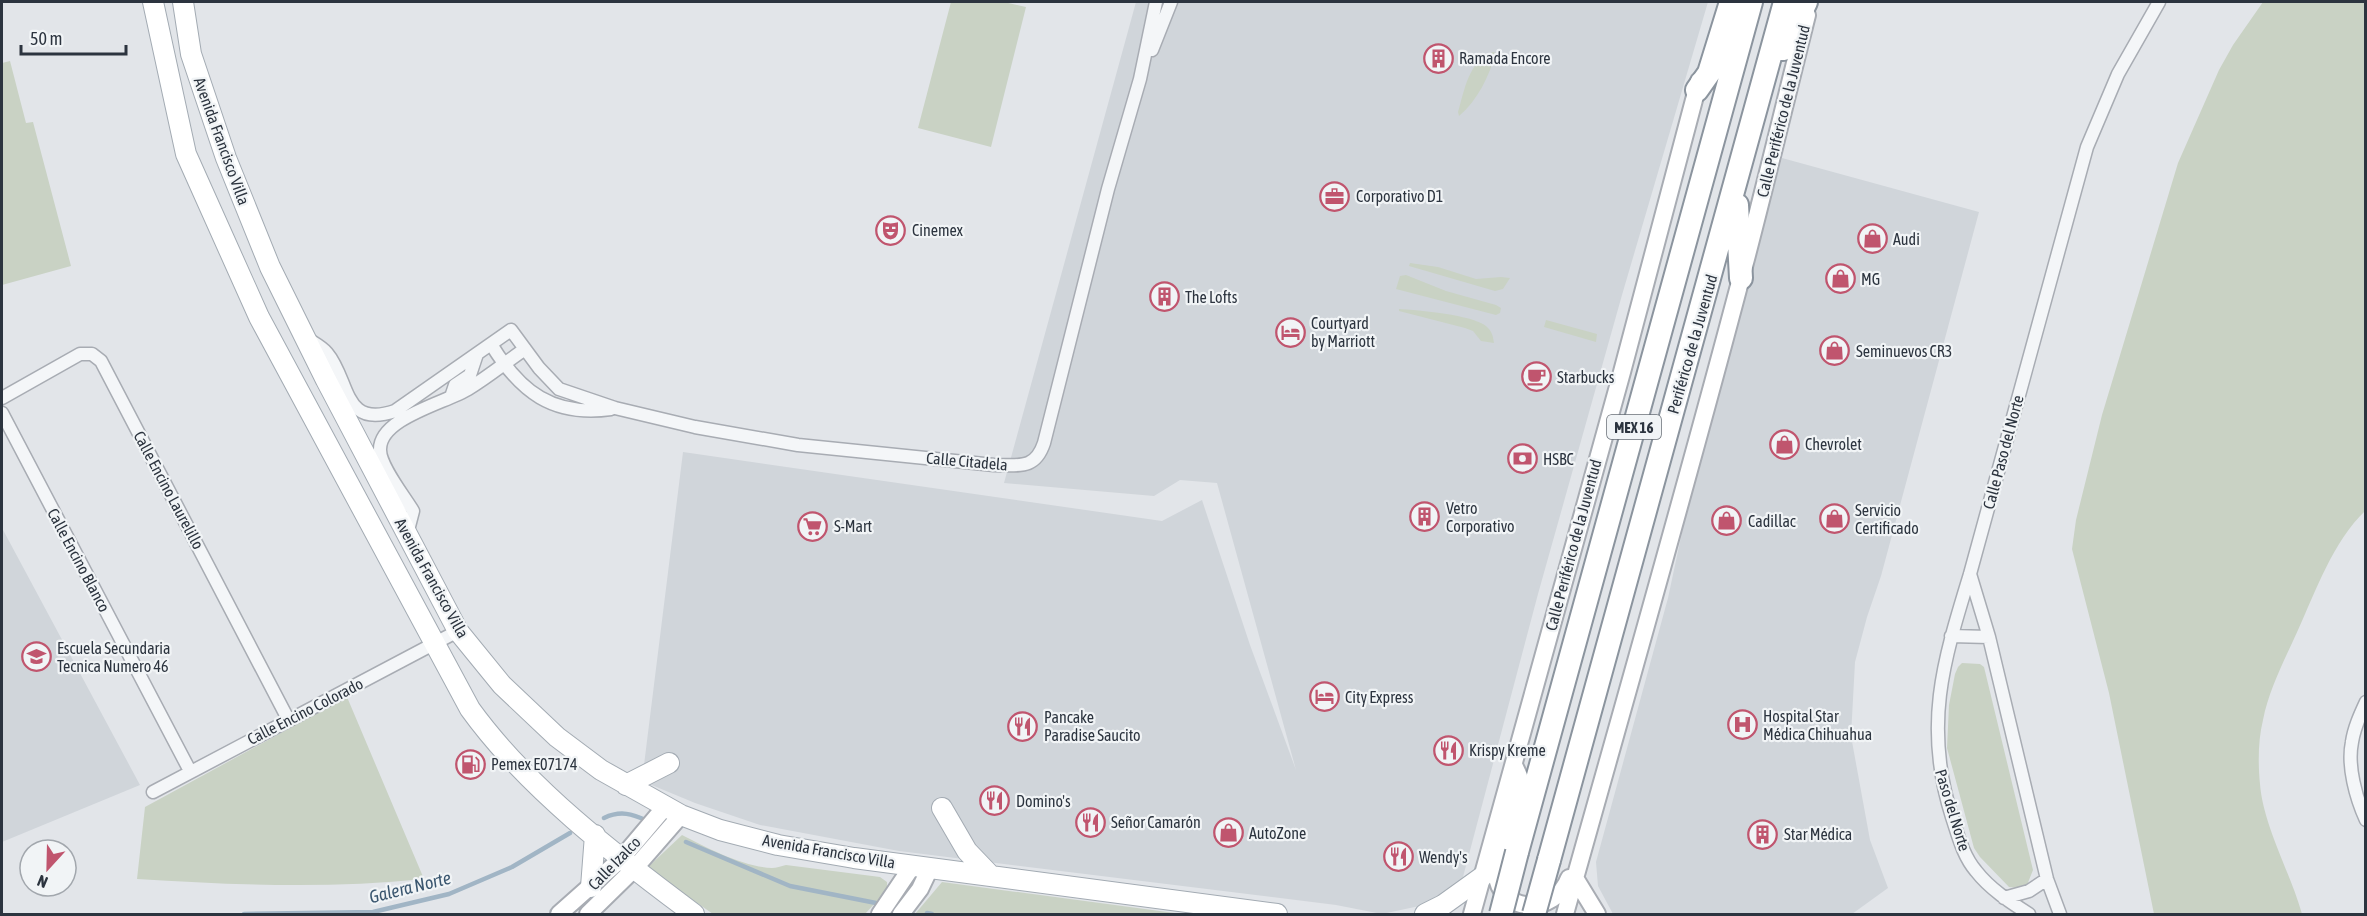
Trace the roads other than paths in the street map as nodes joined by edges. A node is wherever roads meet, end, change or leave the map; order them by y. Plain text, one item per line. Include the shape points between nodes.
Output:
1 (153, 2) edge
2 (183, 2) edge
3 (1156, 2) edge
4 (1170, 2) edge
5 (1720, 2) edge
6 (1731, 2) edge
7 (1743, 2) edge
8 (1751, 2) edge
9 (1785, 2) edge
10 (1808, 2) edge
11 (2159, 2) edge
12 (1140, 78) junction
13 (1697, 90) junction
14 (1757, 102) junction
15 (1736, 186) junction
16 (1686, 237) junction
17 (1741, 278) junction
18 (304, 336) junction
19 (491, 344) junction
20 (525, 349) junction
21 (477, 354) junction
22 (503, 364) junction
23 (451, 397) junction
24 (2, 398) edge
25 (615, 408) junction
26 (2, 413) edge
27 (407, 534) junction
28 (1970, 574) junction
29 (458, 631) junction
30 (1951, 636) junction
31 (1989, 637) junction
32 (434, 645) junction
33 (2366, 702) edge
34 (288, 719) junction
35 (669, 763) dead end
36 (1514, 764) junction
37 (190, 771) junction
38 (626, 785) junction
39 (153, 792) dead end
40 (1598, 800) junction
41 (942, 808) dead end
42 (673, 811) junction
43 (2366, 820) edge
44 (595, 835) junction
45 (627, 864) junction
46 (922, 867) junction
47 (991, 876) junction
48 (1482, 877) junction
49 (1575, 878) junction
50 (2047, 879) junction
51 (591, 887) junction
52 (2004, 898) junction
53 (559, 915) edge
54 (588, 915) edge
55 (694, 915) edge
56 (880, 915) edge
57 (901, 915) edge
58 (1276, 915) edge
59 (1425, 915) edge
60 (1472, 915) edge
61 (1501, 915) edge
62 (1534, 915) edge
63 (1565, 915) edge
64 (1597, 915) edge
65 (2029, 915) edge
66 (2060, 915) edge

1 - 32 main road, Avenida Francisco Villa via 186,154 259,317
2 - 18 main road, Avenida Francisco Villa via 191,54 226,158 270,267
3 - 12 street, Calle Citadela
4 - 12 street, Calle Citadela
5 - 13 main road, Calle Periférico de la Juventud
6 - 13 highway via 1709,73
7 - 16 highway via 1687,199
8 - 16 highway, Periférico de la Juventud / MEX 16
9 - 14 highway, Periférico de la Juventud / MEX 16
10 - 14 highway
10 - 17 main road, Calle Periférico de la Juventud
11 - 28 street, Calle Paso del Norte via 2118,74 2087,147
12 - 25 street, Calle Citadela via 1044,442 1035,460 994,465 798,445
13 - 36 main road, Calle Periférico de la Juventud
14 - 15 highway, Periférico de la Juventud / MEX 16
15 - 17 highway
15 - 62 highway, Periférico de la Juventud / MEX 16, bridge
16 - 61 highway, Periférico de la Juventud / MEX 16, bridge
17 - 40 main road, Calle Periférico de la Juventud
18 - 21 street via 327,352 349,401 378,417 395,411
18 - 27 main road, Avenida Francisco Villa
19 - 20 street via 512,330
19 - 21 street
19 - 22 street
20 - 22 street
20 - 25 street via 559,389
21 - 23 street via 470,375 454,385
22 - 23 street
22 - 25 street via 540,399 588,412
23 - 27 street via 388,429 381,439 380,451 386,467 413,511
24 - 34 street, Calle Encino Laurelillo via 80,354 92,354 101,361
26 - 37 street, Calle Encino Blanco
27 - 29 main road, Avenida Francisco Villa
28 - 30 street, Paso del Norte
28 - 31 street
29 - 32 street, Calle Encino Colorado
29 - 38 main road, Avenida Francisco Villa via 502,685 557,737
30 - 31 street
30 - 52 street, Paso del Norte via 1938,702 1939,761 1948,804 1967,858 1985,882
31 - 50 street
32 - 34 street, Calle Encino Colorado
32 - 44 main road, Avenida Francisco Villa via 492,739
33 - 43 street via 2351,744 2352,772
34 - 37 street, Calle Encino Colorado
35 - 38 main road
36 - 40 main road via 1520,789 1496,872 1502,894 1512,901 1536,905 1560,894 1569,878 1589,810
36 - 48 main road, Calle Periférico de la Juventud
37 - 39 street, Calle Encino Colorado
38 - 42 main road, Avenida Francisco Villa
40 - 49 main road, Calle Periférico de la Juventud
41 - 47 main road via 967,851
42 - 45 main road, Calle Izalco
42 - 46 main road, Avenida Francisco Villa via 720,830 778,845
44 - 45 main road, Avenida Francisco Villa
44 - 51 main road
45 - 51 main road, Calle Izalco
45 - 54 main road, Calle Izalco
45 - 55 main road, Avenida Francisco Villa
46 - 47 main road, Avenida Francisco Villa
46 - 56 main road
46 - 57 main road via 920,889
47 - 58 main road, Avenida Francisco Villa
48 - 59 main road
48 - 60 main road, Calle Periférico de la Juventud
49 - 63 main road, Calle Periférico de la Juventud
49 - 64 main road
50 - 52 street via 2029,891
50 - 66 street
51 - 53 main road, Calle Izalco
52 - 65 street, Paso del Norte

